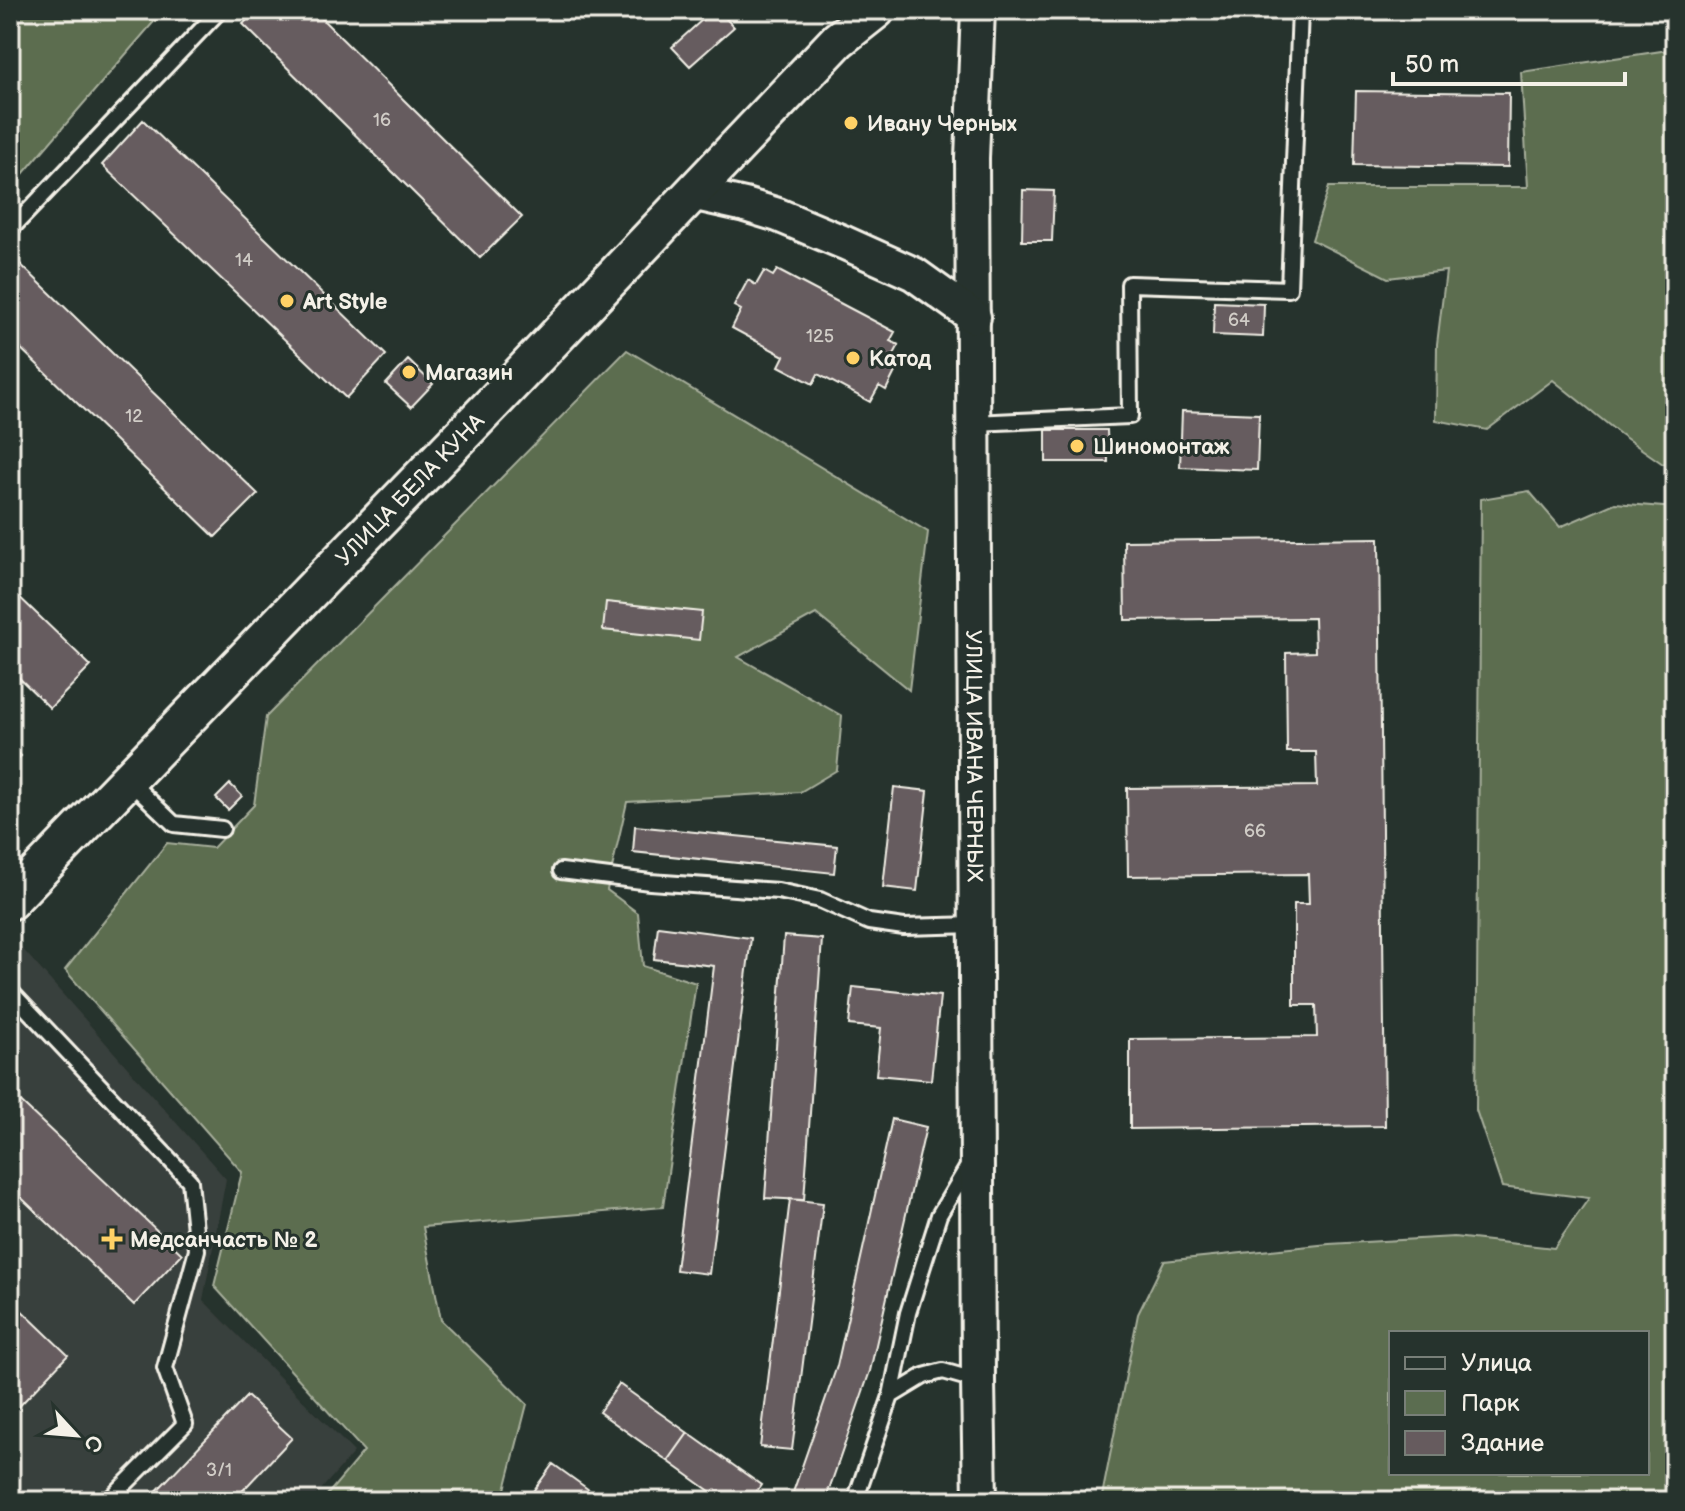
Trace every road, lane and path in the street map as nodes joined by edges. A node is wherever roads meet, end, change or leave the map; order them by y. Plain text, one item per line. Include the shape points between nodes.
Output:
1 (220, 10) edge
2 (876, 10) edge
3 (978, 10) edge
4 (1300, 10) edge
5 (691, 193) junction
6 (10, 230) edge
7 (974, 317) junction
8 (974, 423) junction
9 (128, 779) junction
10 (222, 829) dead end
11 (561, 871) dead end
12 (10, 901) edge
13 (976, 925) junction
14 (10, 991) edge
15 (978, 1150) junction
16 (978, 1381) junction
17 (891, 1396) junction
18 (108, 1501) edge
19 (855, 1501) edge
20 (980, 1501) edge

1 - 6 lane
2 - 5 main road, УЛИЦА БЕЛА КУНА via 838,40
3 - 7 street, УЛИЦА ИВАНА ЧЕРНЫХ via 972,158
4 - 8 lane via 1289,289 1129,284 1130,416
5 - 7 street via 778,215 845,243 914,274
5 - 9 main road, УЛИЦА БЕЛА КУНА
7 - 8 street, УЛИЦА ИВАНА ЧЕРНЫХ
8 - 13 street, УЛИЦА ИВАНА ЧЕРНЫХ
9 - 10 lane via 174,824
9 - 12 main road, УЛИЦА БЕЛА КУНА
11 - 13 lane via 778,891 820,900 869,922 904,927
13 - 15 street, УЛИЦА ИВАНА ЧЕРНЫХ
14 - 18 lane via 190,1181 197,1250 165,1368 185,1424
15 - 16 street, УЛИЦА ИВАНА ЧЕРНЫХ
15 - 17 lane via 939,1215 908,1313
16 - 17 lane via 943,1371
16 - 20 street, УЛИЦА ИВАНА ЧЕРНЫХ
17 - 19 lane

